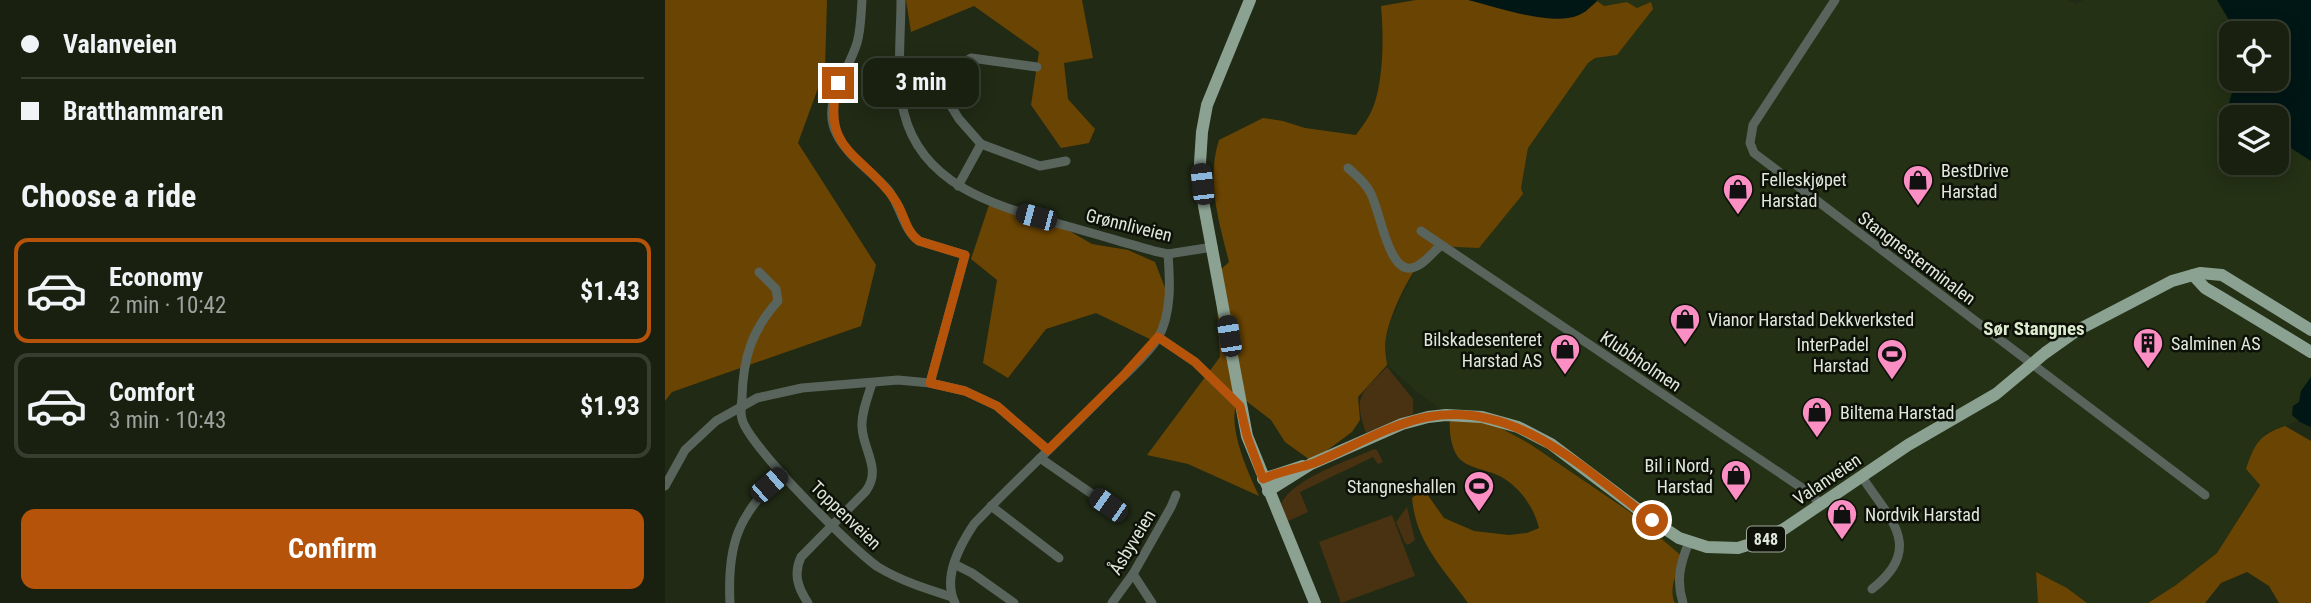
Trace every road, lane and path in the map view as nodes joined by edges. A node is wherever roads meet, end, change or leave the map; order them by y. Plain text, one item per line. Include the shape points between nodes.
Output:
1 (862, 0) edge
2 (901, 0) edge
3 (1250, 0) edge
4 (1835, 0) edge
5 (1037, 66) dead end
6 (981, 144) junction
7 (1066, 161) dead end
8 (1348, 168) dead end
9 (958, 186) junction
10 (1421, 231) dead end
11 (1441, 245) junction
12 (1213, 247) junction
13 (1168, 254) junction
14 (759, 272) dead end
15 (2193, 275) junction
16 (2311, 330) edge
17 (1158, 337) junction
18 (2311, 352) edge
19 (2031, 365) junction
20 (872, 383) junction
21 (930, 383) junction
22 (741, 406) junction
23 (1240, 406) junction
24 (1048, 450) junction
25 (1040, 458) junction
26 (783, 474) junction
27 (1862, 477) junction
28 (1266, 485) junction
29 (665, 486) edge
30 (1176, 495) dead end
31 (2205, 495) dead end
32 (1108, 505) dead end
33 (1822, 505) junction
34 (991, 506) junction
35 (832, 524) junction
36 (1689, 542) junction
37 (1059, 558) dead end
38 (954, 564) junction
39 (1133, 574) junction
40 (1872, 589) dead end
41 (953, 600) edge
42 (730, 603) edge
43 (808, 603) edge
44 (1014, 603) edge
45 (1112, 603) edge
46 (1152, 603) edge
47 (1315, 603) edge
48 (1683, 603) edge

1 - 21 street via 858,39 834,98 835,128 851,153 894,198 913,237 965,255
2 - 9 street, Grønnliveien via 901,94 908,125 932,164
3 - 12 main road via 1207,105 1202,132 1200,163
4 - 19 street, Stangnesterminalen via 1758,116 1750,135 1754,153
5 - 6 street via 971,58 950,77 951,106
6 - 7 street via 1039,166
6 - 9 street
8 - 11 street via 1370,191 1395,262 1409,269 1416,267
9 - 13 street, Grønnliveien via 1004,208
10 - 11 street, Klubbholmen
11 - 33 street, Klubbholmen
12 - 13 street, Grønnliveien
12 - 23 main road
13 - 17 street via 1168,302
14 - 22 street, Toppenveien via 776,289 778,301 762,318 749,348 742,370
15 - 16 main road, 848 via 2222,275
15 - 18 main road via 2205,288
15 - 19 main road, Valanveien / 848 via 2094,321
17 - 23 street via 1195,362
17 - 24 street
19 - 27 main road, Valanveien / 848 via 1996,394
19 - 31 street, Stangnesterminalen
20 - 21 street
20 - 22 street via 782,391
20 - 35 street via 862,425 872,480
21 - 24 street via 965,391 997,406
22 - 26 street, Toppenveien via 742,422 751,438
22 - 29 street via 716,421 685,450
23 - 28 main road
24 - 25 street
25 - 32 street
25 - 34 street
26 - 35 street, Toppenveien
26 - 42 street via 752,504 739,526 730,557
27 - 33 main road, Valanveien / 848
27 - 40 street via 1900,538 1895,564
28 - 36 main road, Valanveien / 848 via 1289,469 1402,425 1428,417 1482,417 1518,427 1551,444
28 - 47 main road
30 - 39 street, Åsbyveien
33 - 36 main road, Valanveien / 848 via 1746,546 1722,549
34 - 37 street
34 - 38 street via 960,544
35 - 41 street, Toppenveien via 880,568
35 - 43 street via 798,564 799,586
36 - 48 street via 1679,567
38 - 41 street
38 - 44 street
39 - 45 street, Åsbyveien
39 - 46 street

